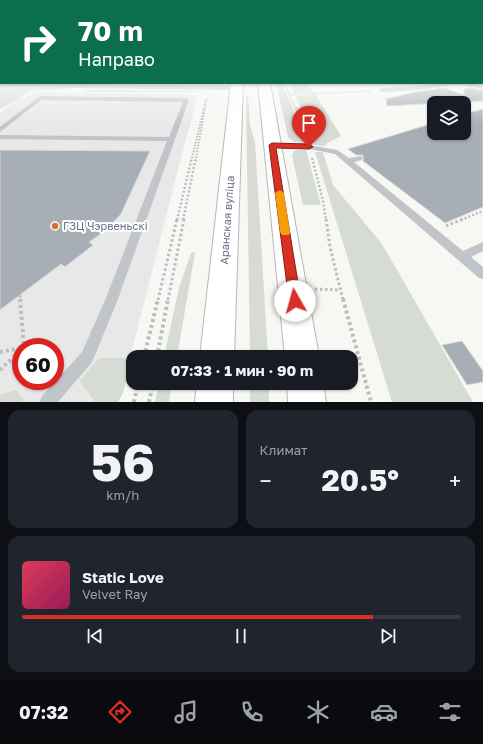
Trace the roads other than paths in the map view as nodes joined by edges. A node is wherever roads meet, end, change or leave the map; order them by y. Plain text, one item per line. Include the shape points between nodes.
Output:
1 (77, 89) edge
2 (237, 89) edge
3 (265, 89) edge
4 (405, 89) edge
5 (382, 90) road end
6 (66, 99) junction
7 (0, 130) edge
8 (0, 137) edge
9 (171, 139) junction
10 (272, 145) junction
11 (359, 158) dead end
12 (348, 161) junction
13 (483, 246) edge
14 (462, 256) junction
15 (483, 274) edge
16 (218, 350) edge
17 (301, 350) edge
18 (215, 390) edge
19 (306, 390) edge
20 (48, 402) edge
21 (214, 402) edge
22 (308, 402) edge

1 - 6 lane
2 - 16 main road, Аранская вуліца
3 - 10 main road
4 - 5 lane
6 - 7 lane via 40,98
6 - 9 lane via 186,100
8 - 9 lane
9 - 20 lane via 112,300 87,357
10 - 12 lane via 330,150 338,152
10 - 17 main road
11 - 12 lane
12 - 14 lane
13 - 14 lane
14 - 15 lane
18 - 21 main road
19 - 22 main road

